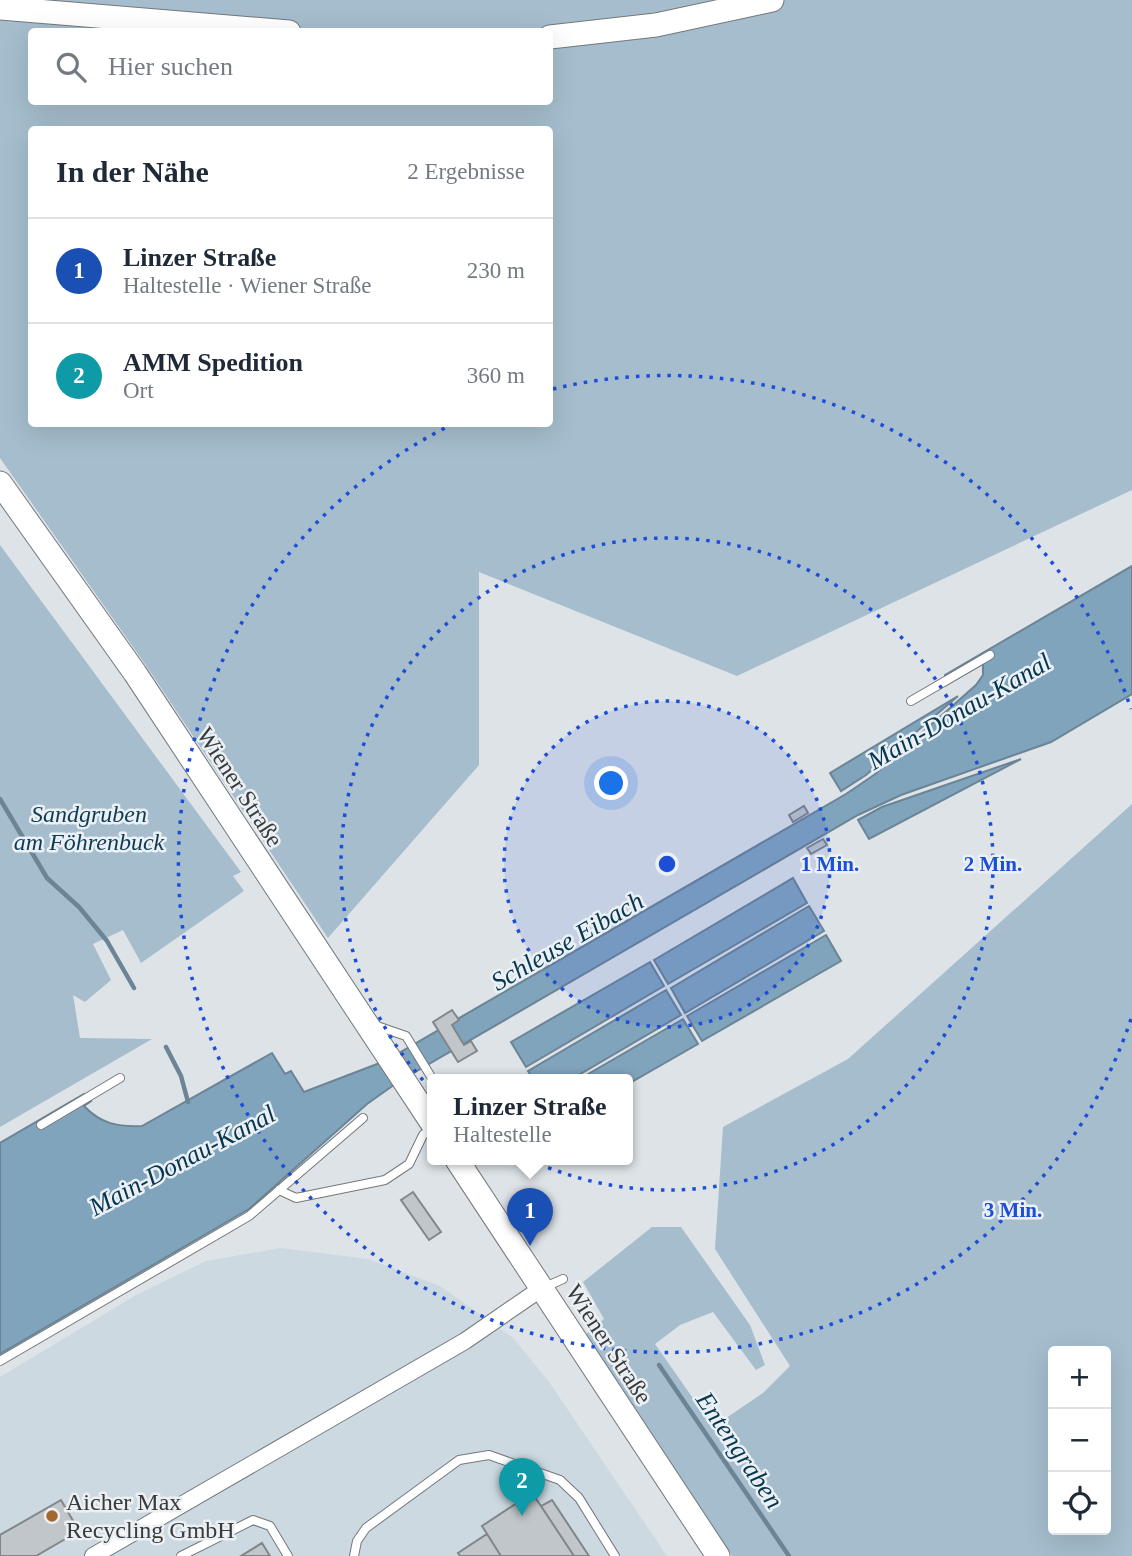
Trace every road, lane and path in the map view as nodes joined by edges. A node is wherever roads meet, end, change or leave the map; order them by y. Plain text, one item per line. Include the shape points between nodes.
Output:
1 (772, 0) edge
2 (0, 8) edge
3 (241, 28) edge
4 (553, 37) edge
5 (0, 483) edge
6 (990, 654) dead end
7 (911, 701) dead end
8 (365, 1022) junction
9 (429, 1074) edge
10 (120, 1079) dead end
11 (427, 1117) edge
12 (363, 1118) dead end
13 (41, 1125) dead end
14 (427, 1131) edge
15 (460, 1165) edge
16 (279, 1190) junction
17 (563, 1279) dead end
18 (541, 1288) junction
19 (0, 1361) edge
20 (93, 1556) edge
21 (181, 1556) edge
22 (288, 1556) edge
23 (354, 1556) edge
24 (615, 1556) edge
25 (718, 1556) edge

1 - 4 main road via 656,25
2 - 3 main road
5 - 8 main road, Wiener Straße via 135,673
6 - 7 lane
8 - 9 lane via 406,1036
8 - 11 main road, Wiener Straße
10 - 13 lane
12 - 16 lane
14 - 16 lane via 409,1164 385,1180 296,1198
15 - 18 main road, Wiener Straße
16 - 19 lane via 249,1216
17 - 18 lane
18 - 20 street via 465,1341
18 - 25 main road, Wiener Straße
21 - 22 lane via 253,1520 270,1526
23 - 24 lane via 366,1528 459,1460 489,1455 561,1480 579,1498

